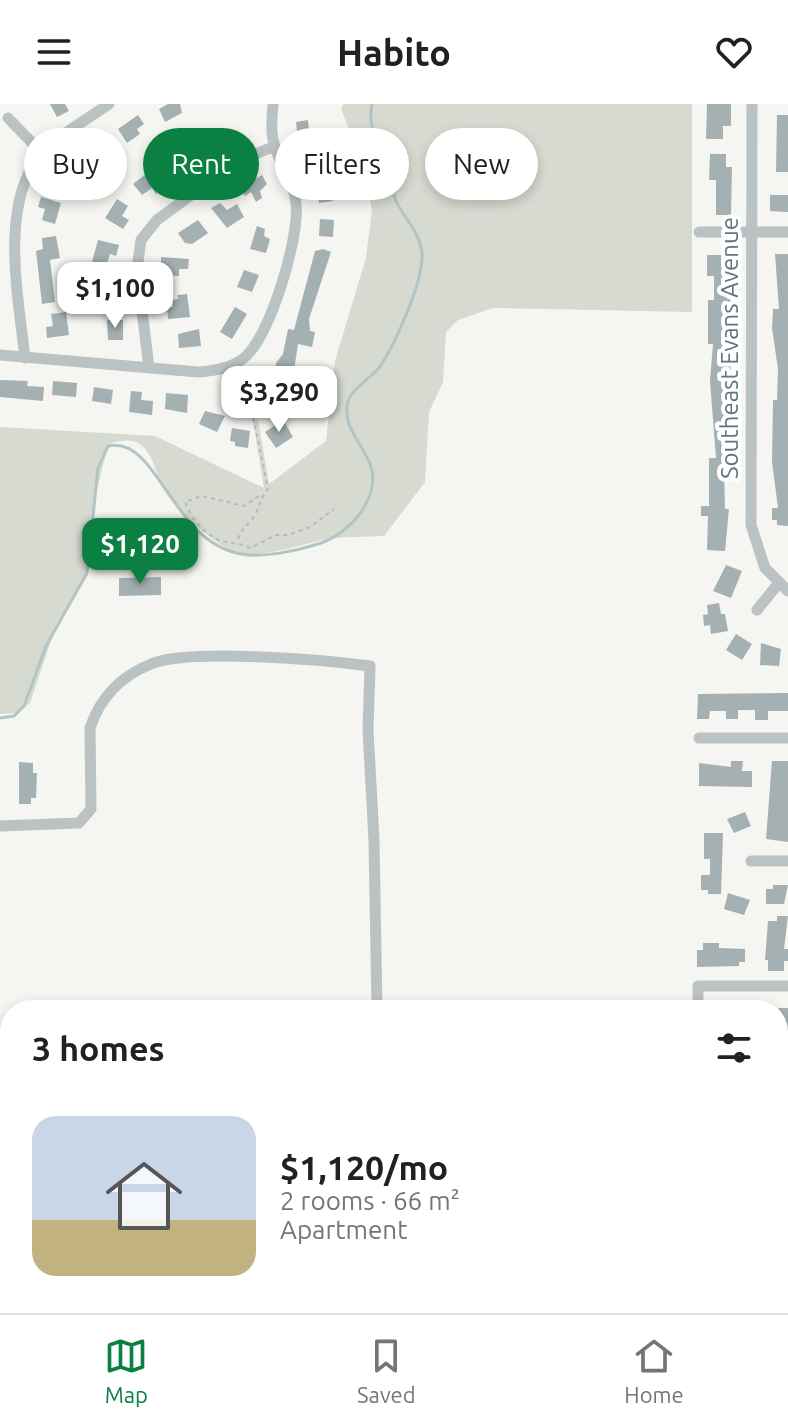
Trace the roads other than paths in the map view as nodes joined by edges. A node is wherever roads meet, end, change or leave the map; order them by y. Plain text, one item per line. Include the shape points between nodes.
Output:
1 (109, 104) edge
2 (273, 104) edge
3 (752, 104) edge
4 (8, 118) dead end
5 (76, 128) edge
6 (24, 134) edge
7 (275, 146) joint
8 (24, 178) edge
9 (295, 200) edge
10 (699, 232) dead end
11 (752, 232) junction
12 (788, 232) edge
13 (0, 355) edge
14 (25, 358) junction
15 (233, 365) junction
16 (149, 368) junction
17 (250, 398) road end
18 (783, 588) edge
19 (757, 610) dead end
20 (699, 738) dead end
21 (788, 738) edge
22 (0, 826) edge
23 (751, 861) dead end
24 (788, 861) edge
25 (788, 986) edge
26 (377, 1000) edge
27 (698, 1000) edge

1 - 5 street
2 - 7 street
3 - 11 street, Southeast Evans Avenue
4 - 6 street
7 - 16 street via 236,162 157,220 141,240 137,269
8 - 14 street via 11,218
9 - 15 street via 295,228 260,338
10 - 11 street
11 - 12 street
11 - 18 street, Southeast Evans Avenue via 751,525 758,555
13 - 14 street
14 - 16 street
15 - 16 street via 198,372
15 - 17 street
18 - 19 street, Southeast Evans Avenue
20 - 21 street
22 - 26 street via 79,823 87,817 94,717 118,684 152,663 206,658 370,666
23 - 24 street
25 - 27 street via 698,986

